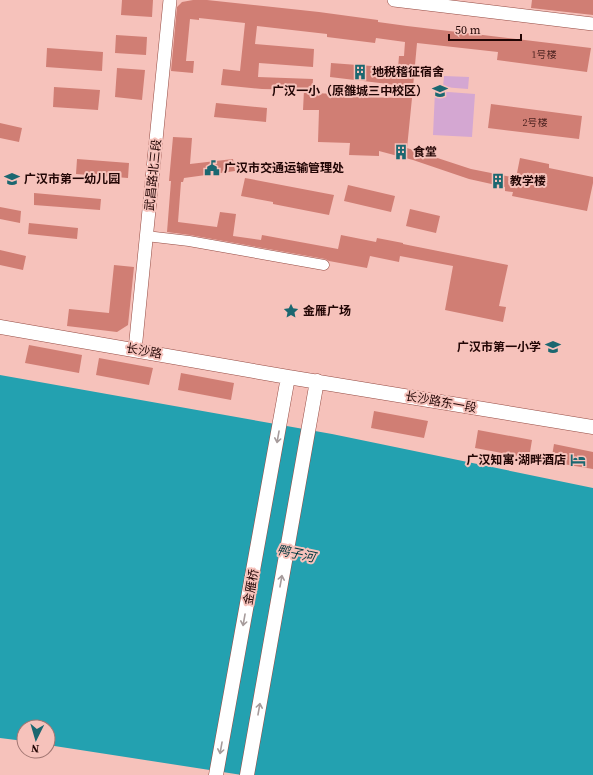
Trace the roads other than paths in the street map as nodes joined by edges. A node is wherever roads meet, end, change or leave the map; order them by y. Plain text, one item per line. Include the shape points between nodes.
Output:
1 (170, 0) edge
2 (394, 0) edge
3 (593, 24) edge
4 (146, 236) junction
5 (324, 265) dead end
6 (0, 327) edge
7 (135, 350) junction
8 (288, 377) junction
9 (317, 381) junction
10 (593, 428) edge
11 (216, 775) edge
12 (248, 775) edge

1 - 4 street, 武昌路北三段
2 - 3 street
4 - 5 street
4 - 7 street, 武昌路北三段
6 - 7 main road, 长沙路
7 - 8 main road, 长沙路
8 - 9 main road, 长沙路东一段
8 -> 11 main road, 金雁桥
9 - 10 main road, 长沙路东一段
12 -> 9 main road

